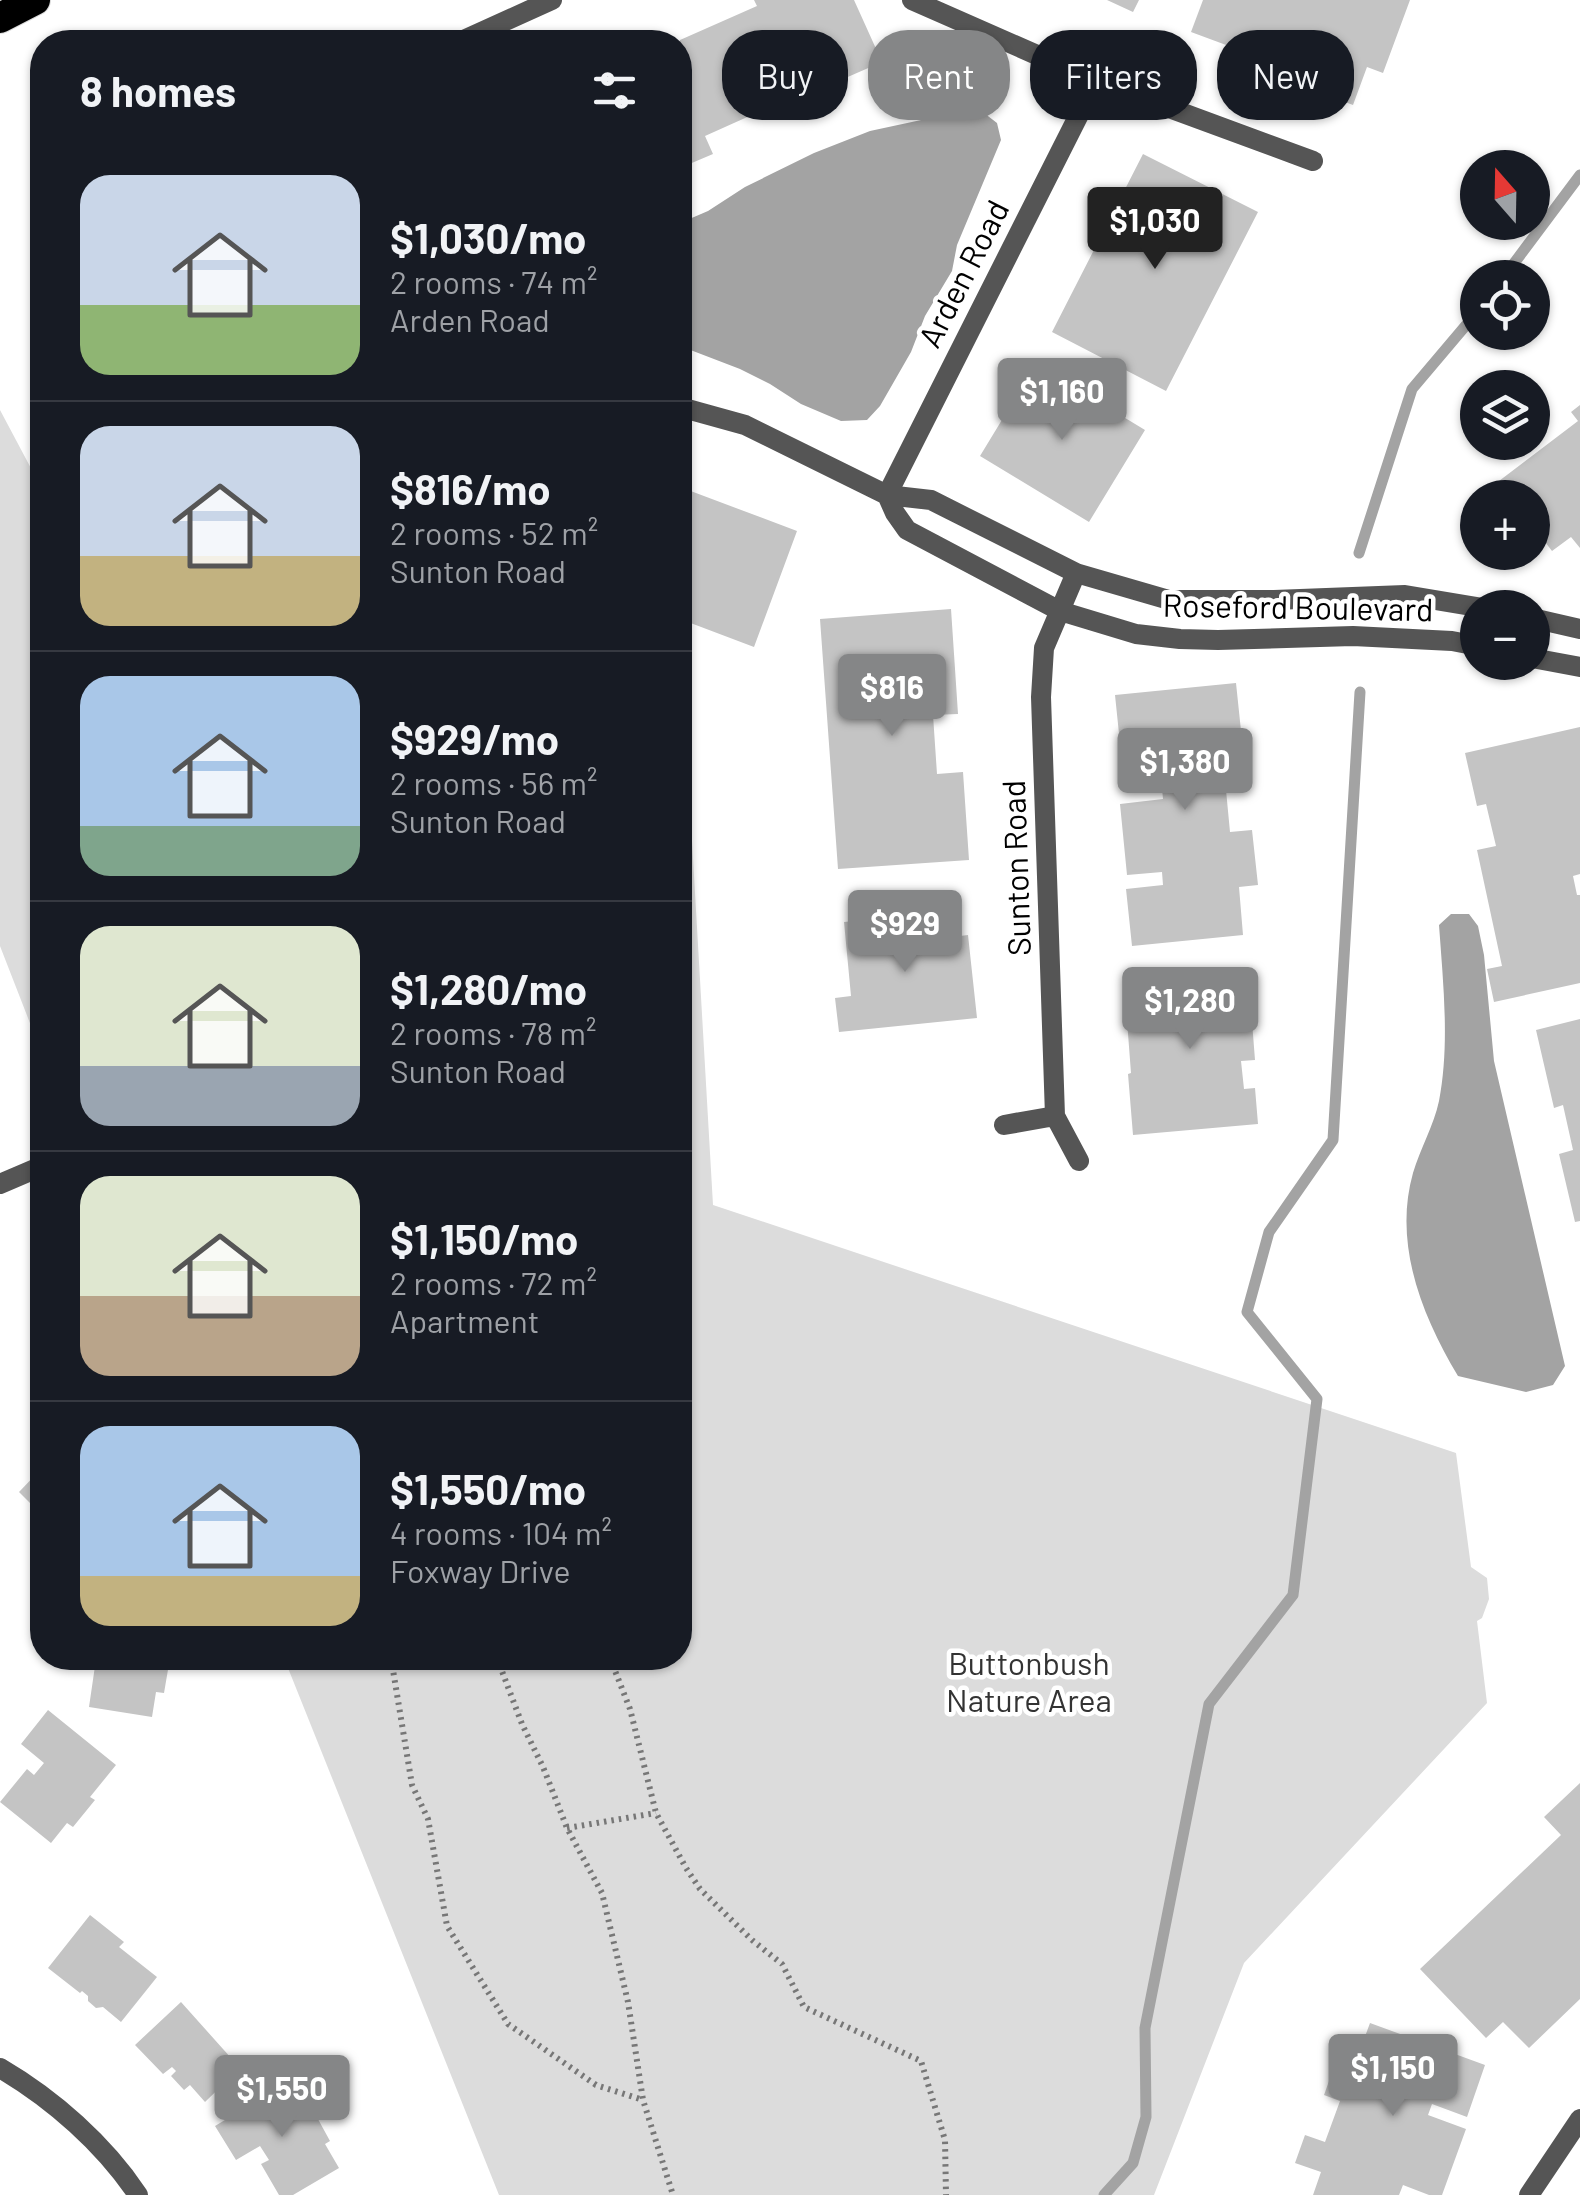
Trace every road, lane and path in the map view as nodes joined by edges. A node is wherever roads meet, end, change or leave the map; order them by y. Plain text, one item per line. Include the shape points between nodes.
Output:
1 (34, 0) edge
2 (552, 0) edge
3 (912, 0) edge
4 (0, 18) edge
5 (486, 30) edge
6 (1030, 52) edge
7 (1197, 118) edge
8 (1076, 120) edge
9 (1314, 161) dead end
10 (692, 410) edge
11 (886, 495) junction
12 (1076, 573) junction
13 (1460, 604) edge
14 (1060, 611) junction
15 (1460, 621) edge
16 (1550, 622) edge
17 (1580, 629) edge
18 (1452, 641) junction
19 (1460, 643) edge
20 (1550, 661) edge
21 (1580, 667) edge
22 (1056, 1116) junction
23 (1004, 1125) dead end
24 (1080, 1161) dead end
25 (30, 1171) edge
26 (0, 1184) edge
27 (394, 1670) edge
28 (502, 1670) edge
29 (615, 1670) edge
30 (656, 1813) junction
31 (568, 1828) junction
32 (0, 2068) edge
33 (643, 2100) junction
34 (1580, 2120) edge
35 (138, 2195) edge
36 (673, 2195) edge
37 (946, 2195) edge
38 (1529, 2195) edge

1 - 4 highway
2 - 5 street
3 - 6 street
7 - 9 street
8 - 11 street, Arden Road
10 - 11 street, Roseford Boulevard via 745,424
11 - 12 street, Roseford Boulevard via 932,500
11 - 14 street, Roseford Boulevard via 908,530
12 - 13 street, Roseford Boulevard via 1169,600 1404,595
12 - 14 street, Sunton Road
14 - 18 street, Roseford Boulevard via 1136,634 1180,639
14 - 22 street, Sunton Road via 1044,648 1041,697
15 - 18 street, Roseford Boulevard
16 - 17 street
18 - 19 street, Roseford Boulevard
20 - 21 street
22 - 23 street
22 - 24 street, Sunton Road
25 - 26 street
27 - 33 path via 412,1785 428,1819 447,1926 508,2024 596,2085
28 - 31 path
29 - 30 path
30 - 31 path
30 - 37 path via 700,1888 782,1964 804,2008 921,2061 945,2140
31 - 33 path via 602,1894
32 - 35 street via 84,2133
33 - 36 path
34 - 38 street

